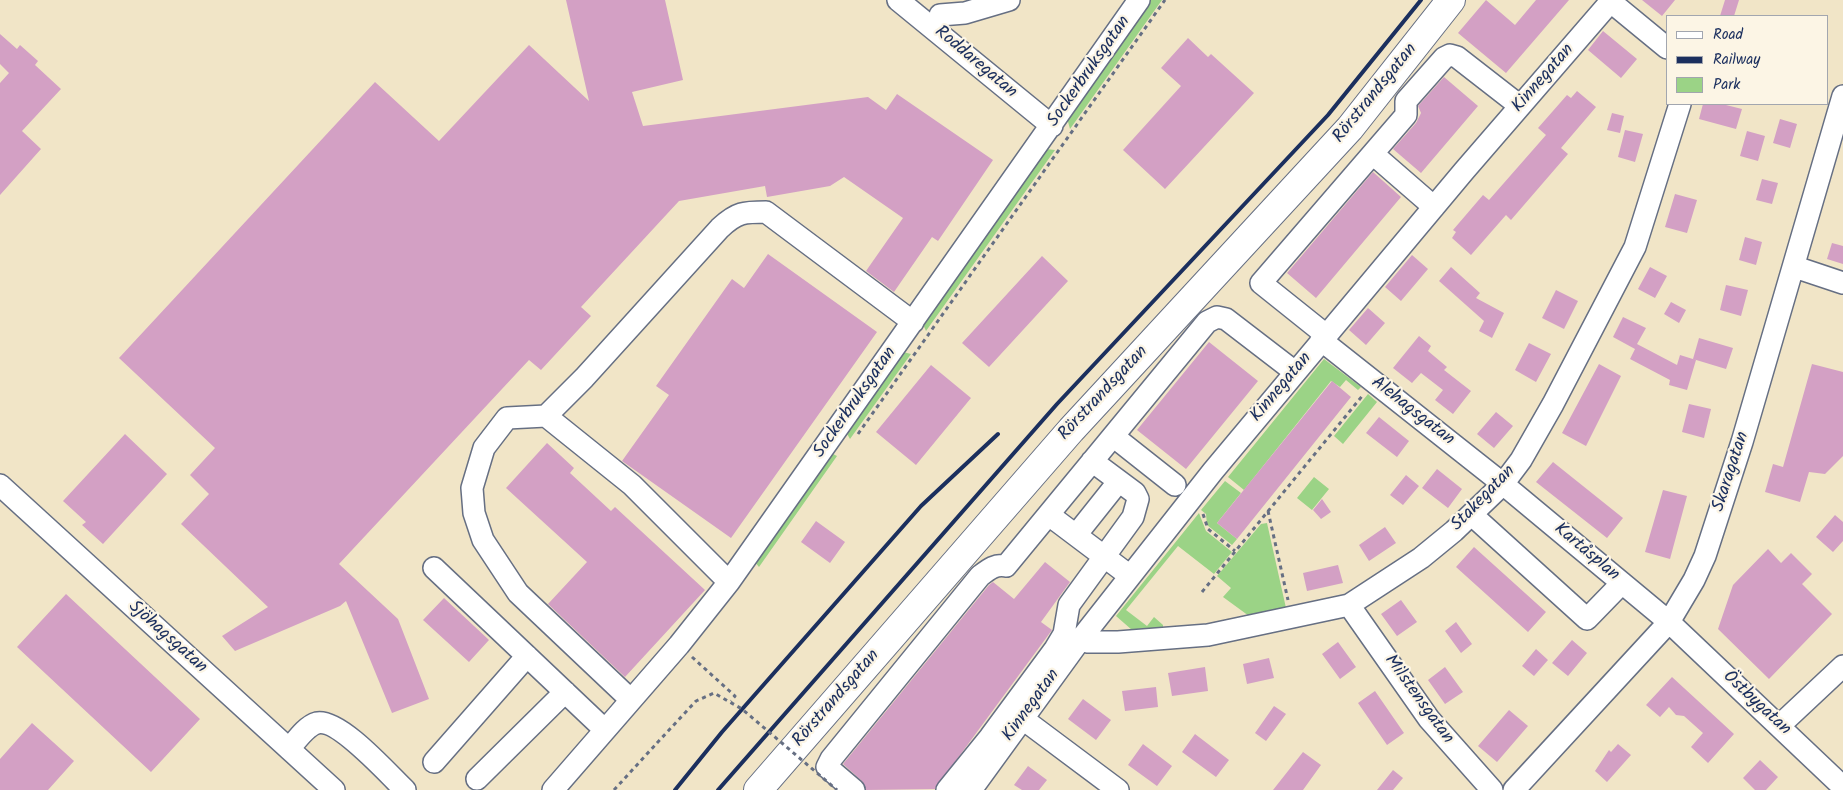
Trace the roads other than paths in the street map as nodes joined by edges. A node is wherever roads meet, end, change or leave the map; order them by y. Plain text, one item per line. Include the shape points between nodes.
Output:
1 (898, 0) edge
2 (1009, 0) edge
3 (1140, 0) edge
4 (1451, 0) edge
5 (1611, 1) edge
6 (936, 14) edge
7 (1666, 47) edge
8 (1836, 102) edge
9 (1680, 105) edge
10 (1520, 106) junction
11 (1052, 126) junction
12 (1373, 154) junction
13 (1434, 207) junction
14 (1795, 268) junction
15 (1843, 283) edge
16 (913, 322) junction
17 (1324, 337) junction
18 (1295, 372) junction
19 (546, 416) junction
20 (1113, 436) junction
21 (1092, 461) junction
22 (1119, 481) junction
23 (1503, 484) junction
24 (0, 485) edge
25 (1174, 485) dead end
26 (1049, 515) junction
27 (1472, 516) junction
28 (1076, 535) junction
29 (1105, 556) junction
30 (434, 568) dead end
31 (1130, 576) junction
32 (729, 582) junction
33 (1622, 583) junction
34 (1349, 605) junction
35 (1668, 622) junction
36 (1080, 640) junction
37 (527, 656) junction
38 (1843, 666) edge
39 (565, 692) junction
40 (631, 700) junction
41 (1023, 719) junction
42 (1779, 726) junction
43 (605, 730) junction
44 (289, 749) junction
45 (434, 762) dead end
46 (477, 779) dead end
47 (1843, 787) edge
48 (761, 789) edge
49 (334, 790) edge
50 (405, 790) edge
51 (553, 790) edge
52 (854, 790) edge
53 (947, 790) edge
54 (971, 790) edge
55 (1118, 790) edge
56 (1492, 790) edge
57 (1514, 790) edge

1 - 6 street, Roddaregatan
2 - 6 street via 965,13
3 - 11 street, Sockerbruksgatan
4 - 48 main road, Rörstrandsgatan via 1350,128 1071,430
5 - 7 street
5 - 10 street, Kinnegatan
6 - 11 street, Roddaregatan
8 - 14 street, Skaragatan
9 - 23 street, Stakegatan via 1635,247 1537,434
10 - 12 street via 1457,57 1450,55 1406,101 1406,115
10 - 13 street, Kinnegatan
11 - 16 street, Sockerbruksgatan
12 - 13 street
12 - 17 street, Alehagsgatan via 1261,282
13 - 17 street, Kinnegatan
14 - 15 street
14 - 35 street, Skaragatan via 1704,556 1694,580
16 - 19 street via 766,212 734,215
16 - 32 street, Sockerbruksgatan
17 - 18 street, Kinnegatan
17 - 23 street, Alehagsgatan
18 - 20 street via 1226,319 1217,317 1207,322
18 - 31 street, Kinnegatan
19 - 32 street via 632,485
19 - 40 street via 507,418 484,448 472,488 474,513 483,540 518,593
20 - 21 street
20 - 25 street
21 - 22 street
21 - 26 street
22 - 28 street
22 - 29 street via 1138,499 1133,517
23 - 27 street, Stakegatan
23 - 33 street, Kartåsplan
24 - 44 street, Sjöhagsgatan
26 - 28 street
26 - 52 street via 1006,566 990,568 980,576 831,758 827,767
27 - 33 street via 1587,619
27 - 34 street, Stakegatan via 1421,558
28 - 29 street
29 - 31 street
29 - 53 street via 1069,605 1064,634 1055,649
30 - 37 street
31 - 36 street, Kinnegatan
32 - 40 street, Sockerbruksgatan
33 - 35 street, Kartåsplan
34 - 36 street, Stakegatan via 1208,635 1118,642
34 - 56 street, Milstensgatan via 1429,718
35 - 42 street, Östbygatan
35 - 57 street, Skaragatan
36 - 41 street, Kinnegatan
37 - 39 street
37 - 45 street
38 - 42 street
39 - 43 street
39 - 46 street
40 - 43 street, Sockerbruksgatan
41 - 54 street, Kinnegatan
41 - 55 street
42 - 47 street, Östbygatan
43 - 51 street, Sockerbruksgatan
44 - 49 street, Sjöhagsgatan
44 - 50 street via 316,723 325,722 366,751

